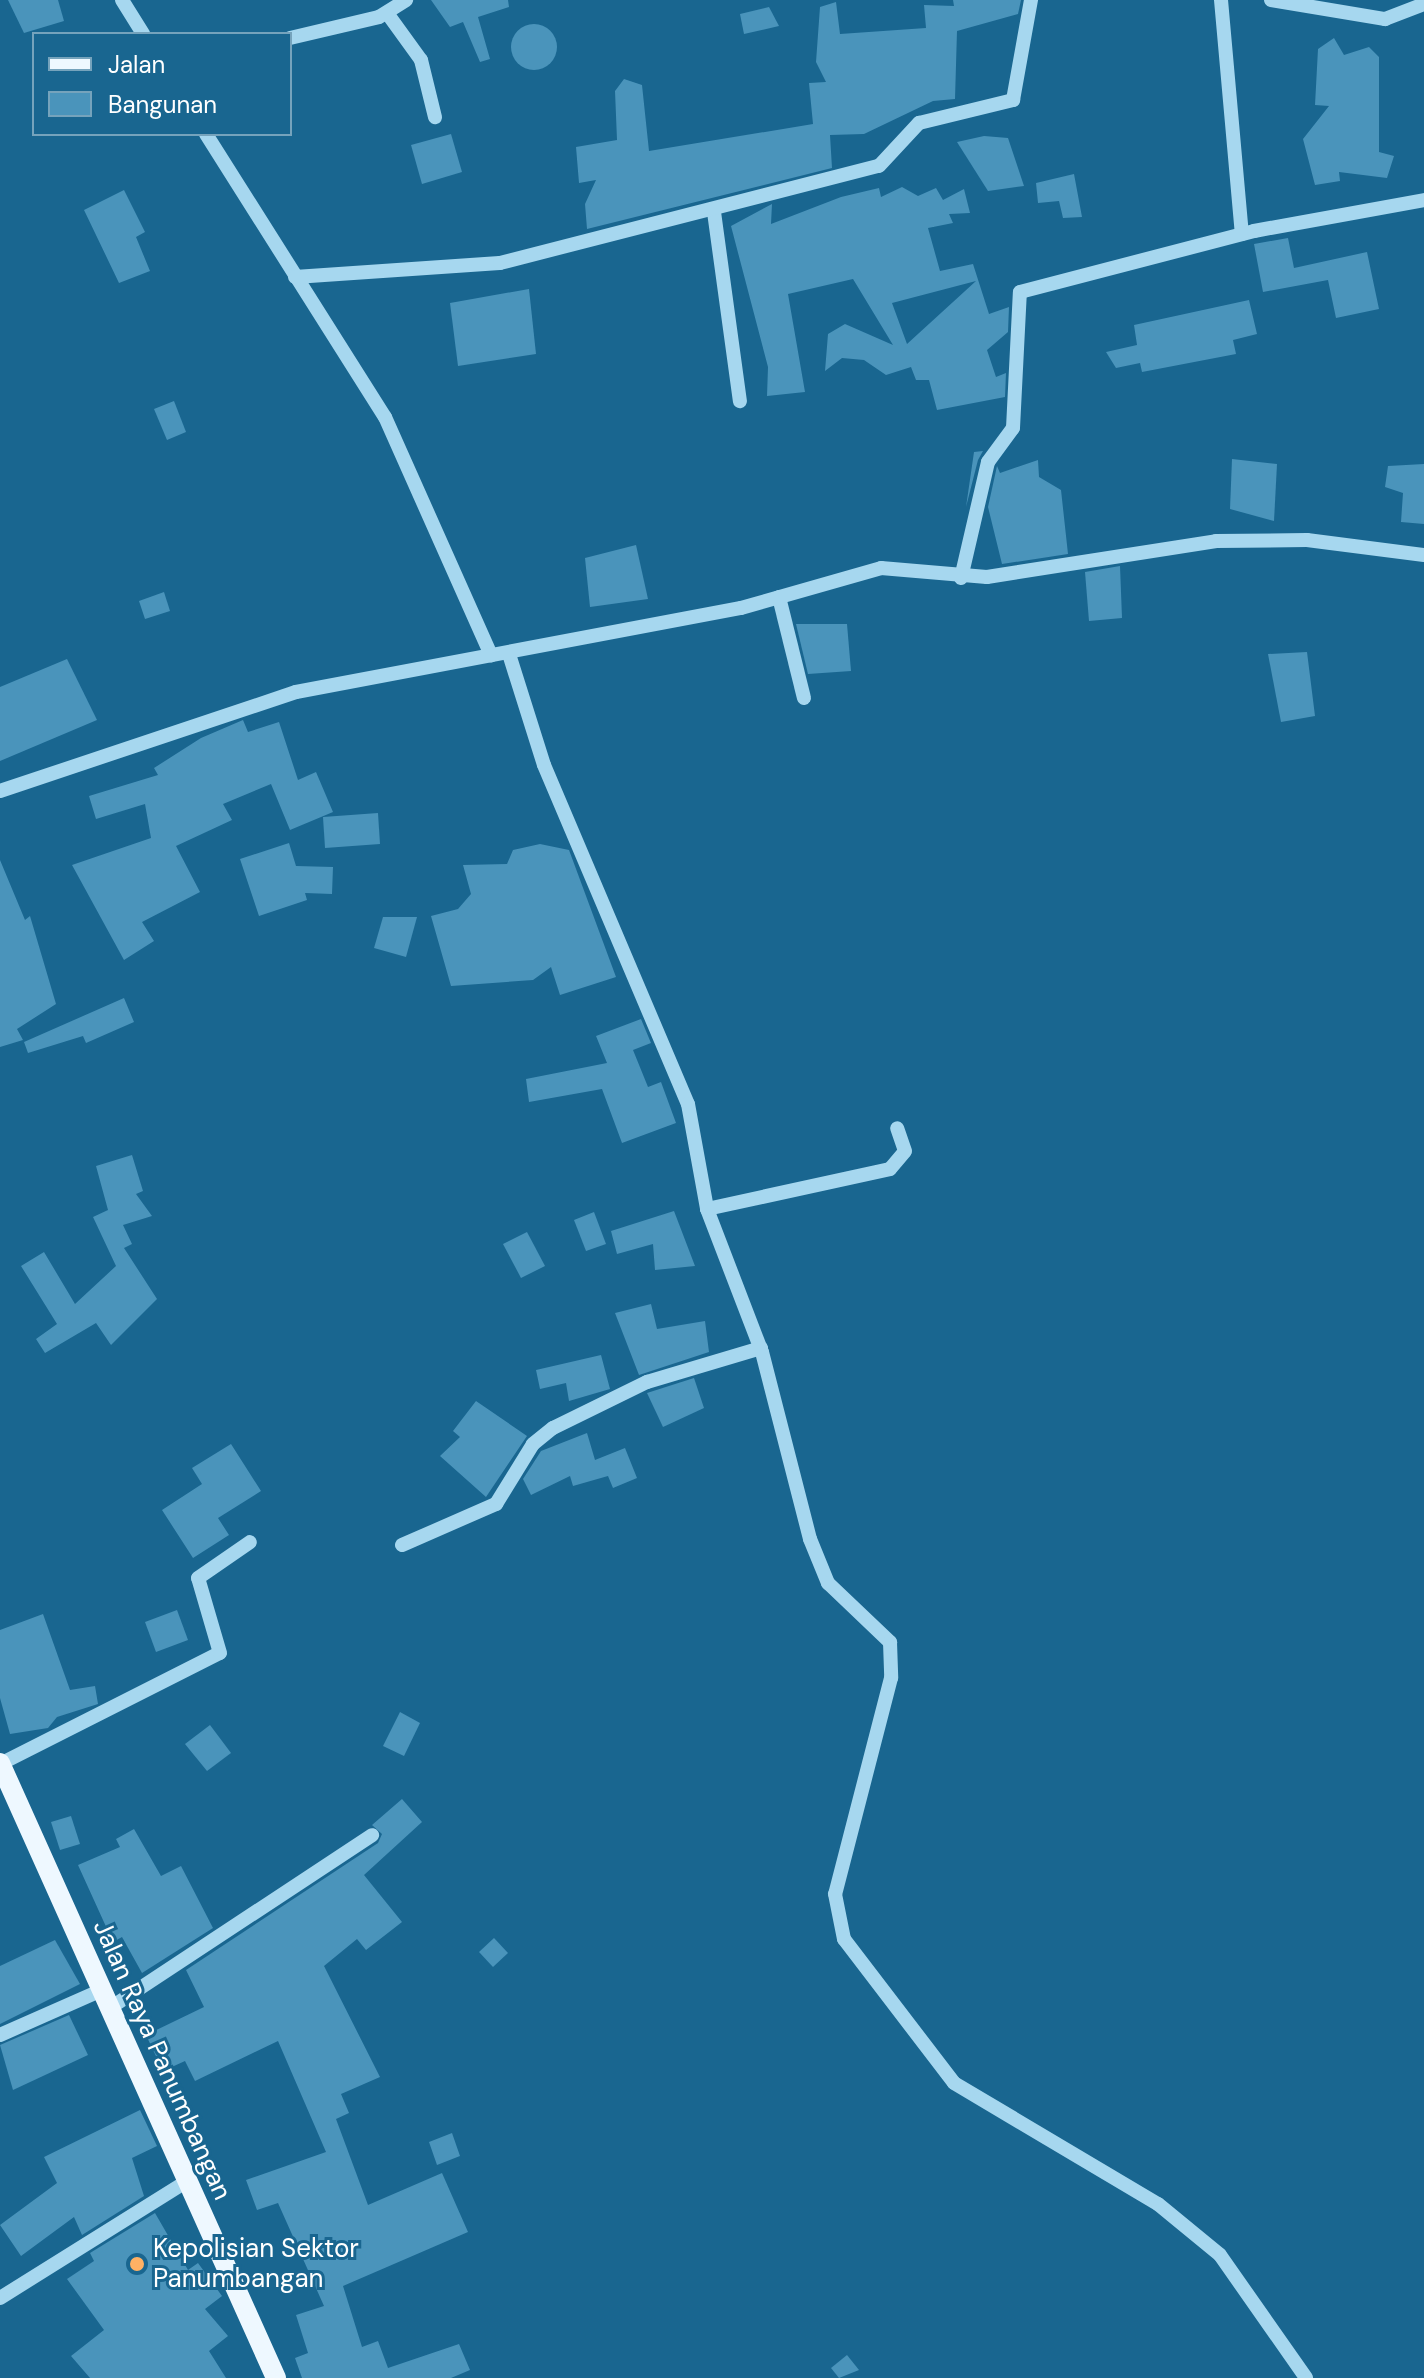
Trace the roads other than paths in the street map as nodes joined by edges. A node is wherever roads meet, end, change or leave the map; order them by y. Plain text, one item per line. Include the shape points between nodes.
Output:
1 (122, 0) edge
2 (406, 0) edge
3 (1031, 0) edge
4 (1221, 0) edge
5 (1271, 0) edge
6 (1424, 4) edge
7 (387, 13) junction
8 (142, 32) edge
9 (292, 37) edge
10 (435, 117) dead end
11 (207, 136) edge
12 (1424, 200) edge
13 (714, 212) junction
14 (1242, 234) junction
15 (295, 277) junction
16 (740, 401) dead end
17 (1424, 555) edge
18 (961, 578) junction
19 (779, 597) junction
20 (509, 654) junction
21 (491, 655) junction
22 (804, 698) dead end
23 (0, 791) edge
24 (897, 1128) dead end
25 (707, 1209) junction
26 (761, 1348) junction
27 (250, 1542) dead end
28 (402, 1545) dead end
29 (0, 1764) edge
30 (372, 1835) dead end
31 (106, 1999) junction
32 (0, 2035) edge
33 (187, 2181) junction
34 (0, 2298) edge
35 (276, 2378) edge
36 (1306, 2378) edge

1 - 8 street
2 - 7 street
3 - 13 street via 1020,90 1006,105 919,123 879,166
4 - 14 street
5 - 6 street via 1385,19
7 - 9 street
7 - 10 street via 421,60
11 - 15 street
12 - 14 street
13 - 15 street via 500,263
13 - 16 street
14 - 18 street via 1020,292 1013,428 988,462
15 - 21 street via 385,417
17 - 18 street via 1326,541 1216,541
18 - 19 street via 881,568
19 - 20 street
19 - 22 street
20 - 21 street
20 - 25 street via 544,765 664,1036 688,1104
21 - 23 street via 296,692
24 - 25 street via 905,1151 890,1169
25 - 26 street
26 - 28 street via 647,1382 553,1428 526,1453 496,1504
26 - 36 street via 828,1583 890,1642 891,1678 835,1894 844,1939 954,2083 1158,2204 1220,2255
27 - 29 street via 198,1578 220,1653
29 - 31 main road, Jalan Raya Panumbangan
30 - 31 street
31 - 32 street
31 - 33 main road, Jalan Raya Panumbangan
33 - 34 street
33 - 35 main road, Jalan Raya Panumbangan

